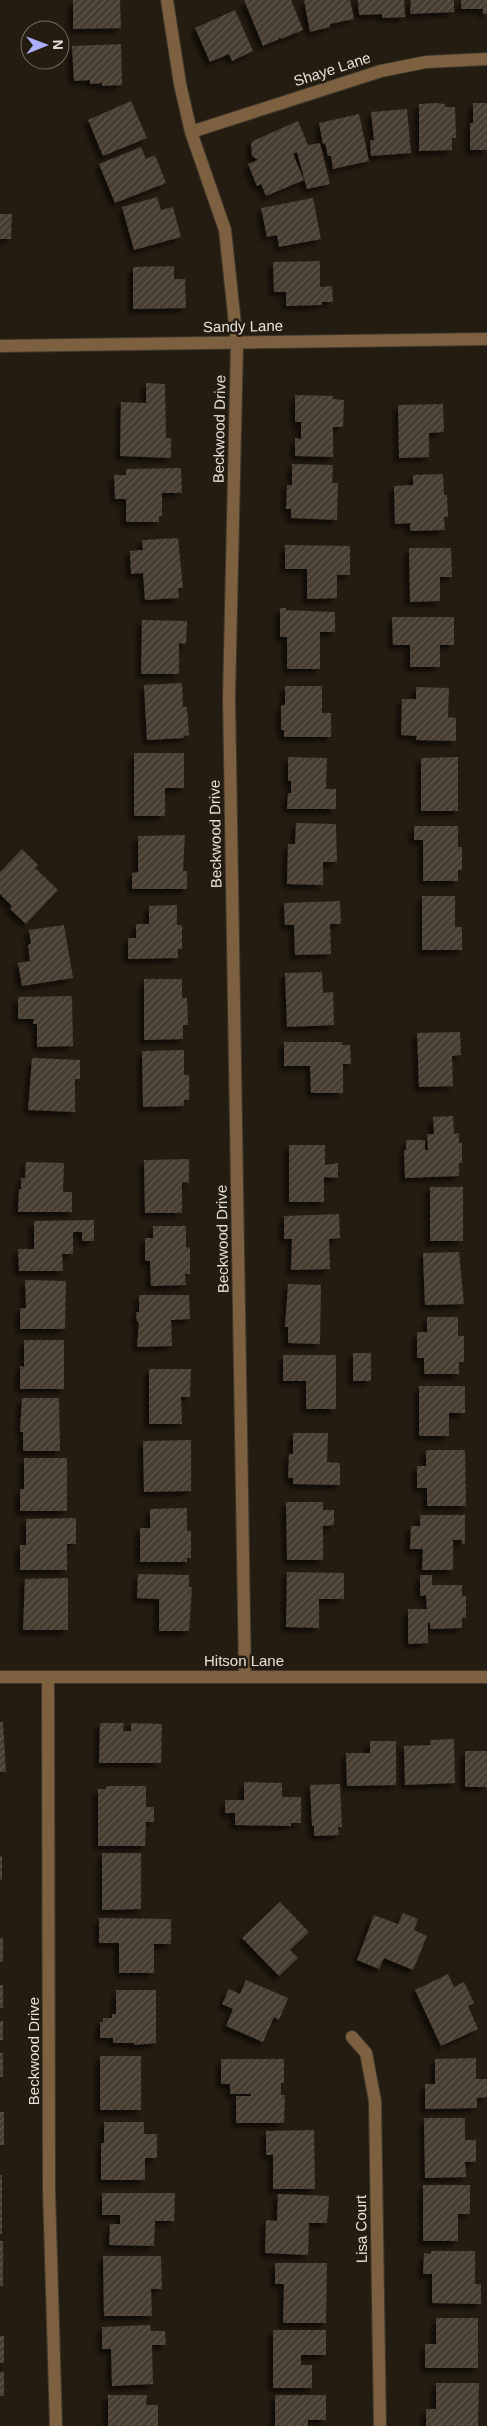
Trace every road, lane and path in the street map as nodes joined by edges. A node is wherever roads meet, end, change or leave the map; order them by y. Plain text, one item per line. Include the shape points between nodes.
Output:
1 (166, 0) edge
2 (487, 59) edge
3 (191, 132) junction
4 (487, 338) edge
5 (236, 343) junction
6 (0, 346) edge
7 (0, 1677) edge
8 (48, 1677) junction
9 (245, 1677) junction
10 (487, 1677) edge
11 (352, 2037) dead end
12 (56, 2426) edge
13 (380, 2426) edge

1 - 3 street, Beckwood Drive
2 - 3 street, Shaye Lane via 426,62 381,71
3 - 5 street, Beckwood Drive via 225,230
4 - 5 street, Sandy Lane
5 - 6 street, Sandy Lane
5 - 9 street, Beckwood Drive via 229,697
7 - 8 street, Hitson Lane
8 - 9 street, Hitson Lane
8 - 12 street, Beckwood Drive via 49,2190
9 - 10 street, Hitson Lane
11 - 13 street, Lisa Court via 366,2053 375,2102

